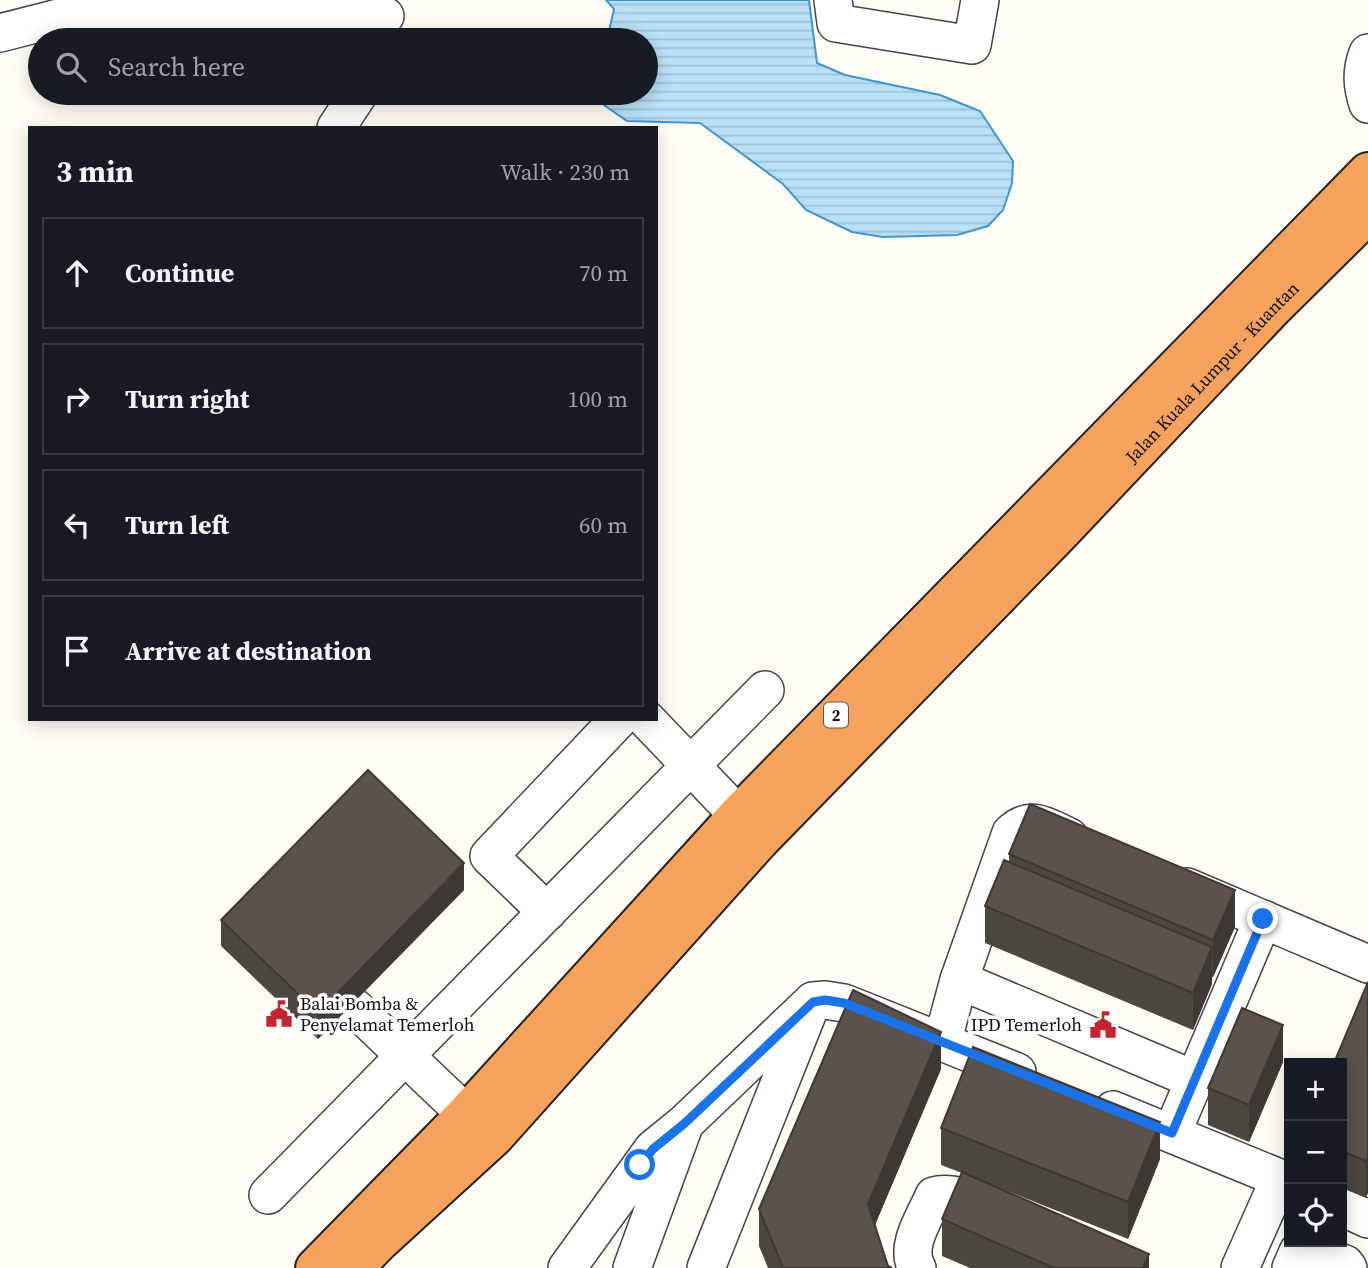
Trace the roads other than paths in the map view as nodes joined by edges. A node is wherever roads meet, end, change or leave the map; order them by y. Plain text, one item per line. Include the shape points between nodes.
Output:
1 (833, 0) edge
2 (981, 0) edge
3 (79, 7) edge
4 (385, 14) edge
5 (0, 33) edge
6 (1368, 53) edge
7 (1368, 104) edge
8 (351, 105) edge
9 (337, 126) edge
10 (1368, 172) edge
11 (1368, 214) edge
12 (765, 690) dead end
13 (618, 721) edge
14 (648, 721) edge
15 (692, 765) junction
16 (738, 815) junction
17 (1102, 850) edge
18 (1151, 872) edge
19 (547, 912) junction
20 (1263, 919) junction
21 (1368, 964) edge
22 (959, 980) junction
23 (813, 1002) junction
24 (355, 1008) dead end
25 (942, 1043) junction
26 (405, 1056) junction
27 (1195, 1080) junction
28 (1044, 1083) edge
29 (1083, 1098) edge
30 (685, 1123) junction
31 (480, 1126) junction
32 (1172, 1133) junction
33 (1284, 1180) edge
34 (268, 1195) dead end
35 (1347, 1209) edge
36 (1368, 1219) edge
37 (1032, 1225) edge
38 (315, 1268) edge
39 (354, 1268) edge
40 (568, 1268) edge
41 (632, 1268) edge
42 (706, 1268) edge
43 (917, 1268) edge
44 (1240, 1268) edge
45 (1291, 1268) edge
46 (1348, 1268) edge

1 - 2 street via 836,23 972,45
3 - 4 street
3 - 5 street
6 - 7 street via 1362,67
8 - 9 street
10 - 16 highway, 2
11 - 31 highway, Jalan Kuala Lumpur - Kuantan / 2
12 - 15 street
13 - 19 street via 489,856
14 - 15 street
15 - 16 street
15 - 19 street
16 - 31 highway, 2
17 - 22 street via 1030,822 1011,833
18 - 20 street
19 - 26 street
20 - 21 street
20 - 27 street
22 - 25 street
22 - 27 street
23 - 25 street via 844,1003
23 - 30 street
23 - 42 street
24 - 26 street
25 - 28 street
26 - 31 street
26 - 34 street
27 - 32 street
29 - 32 street
30 - 40 street via 653,1149
30 - 41 street
31 - 38 highway, 2
31 - 39 highway, 2
32 - 33 street
33 - 44 street
35 - 36 street
37 - 43 street via 959,1197 934,1196 912,1246
45 - 46 street via 1298,1252 1306,1250

